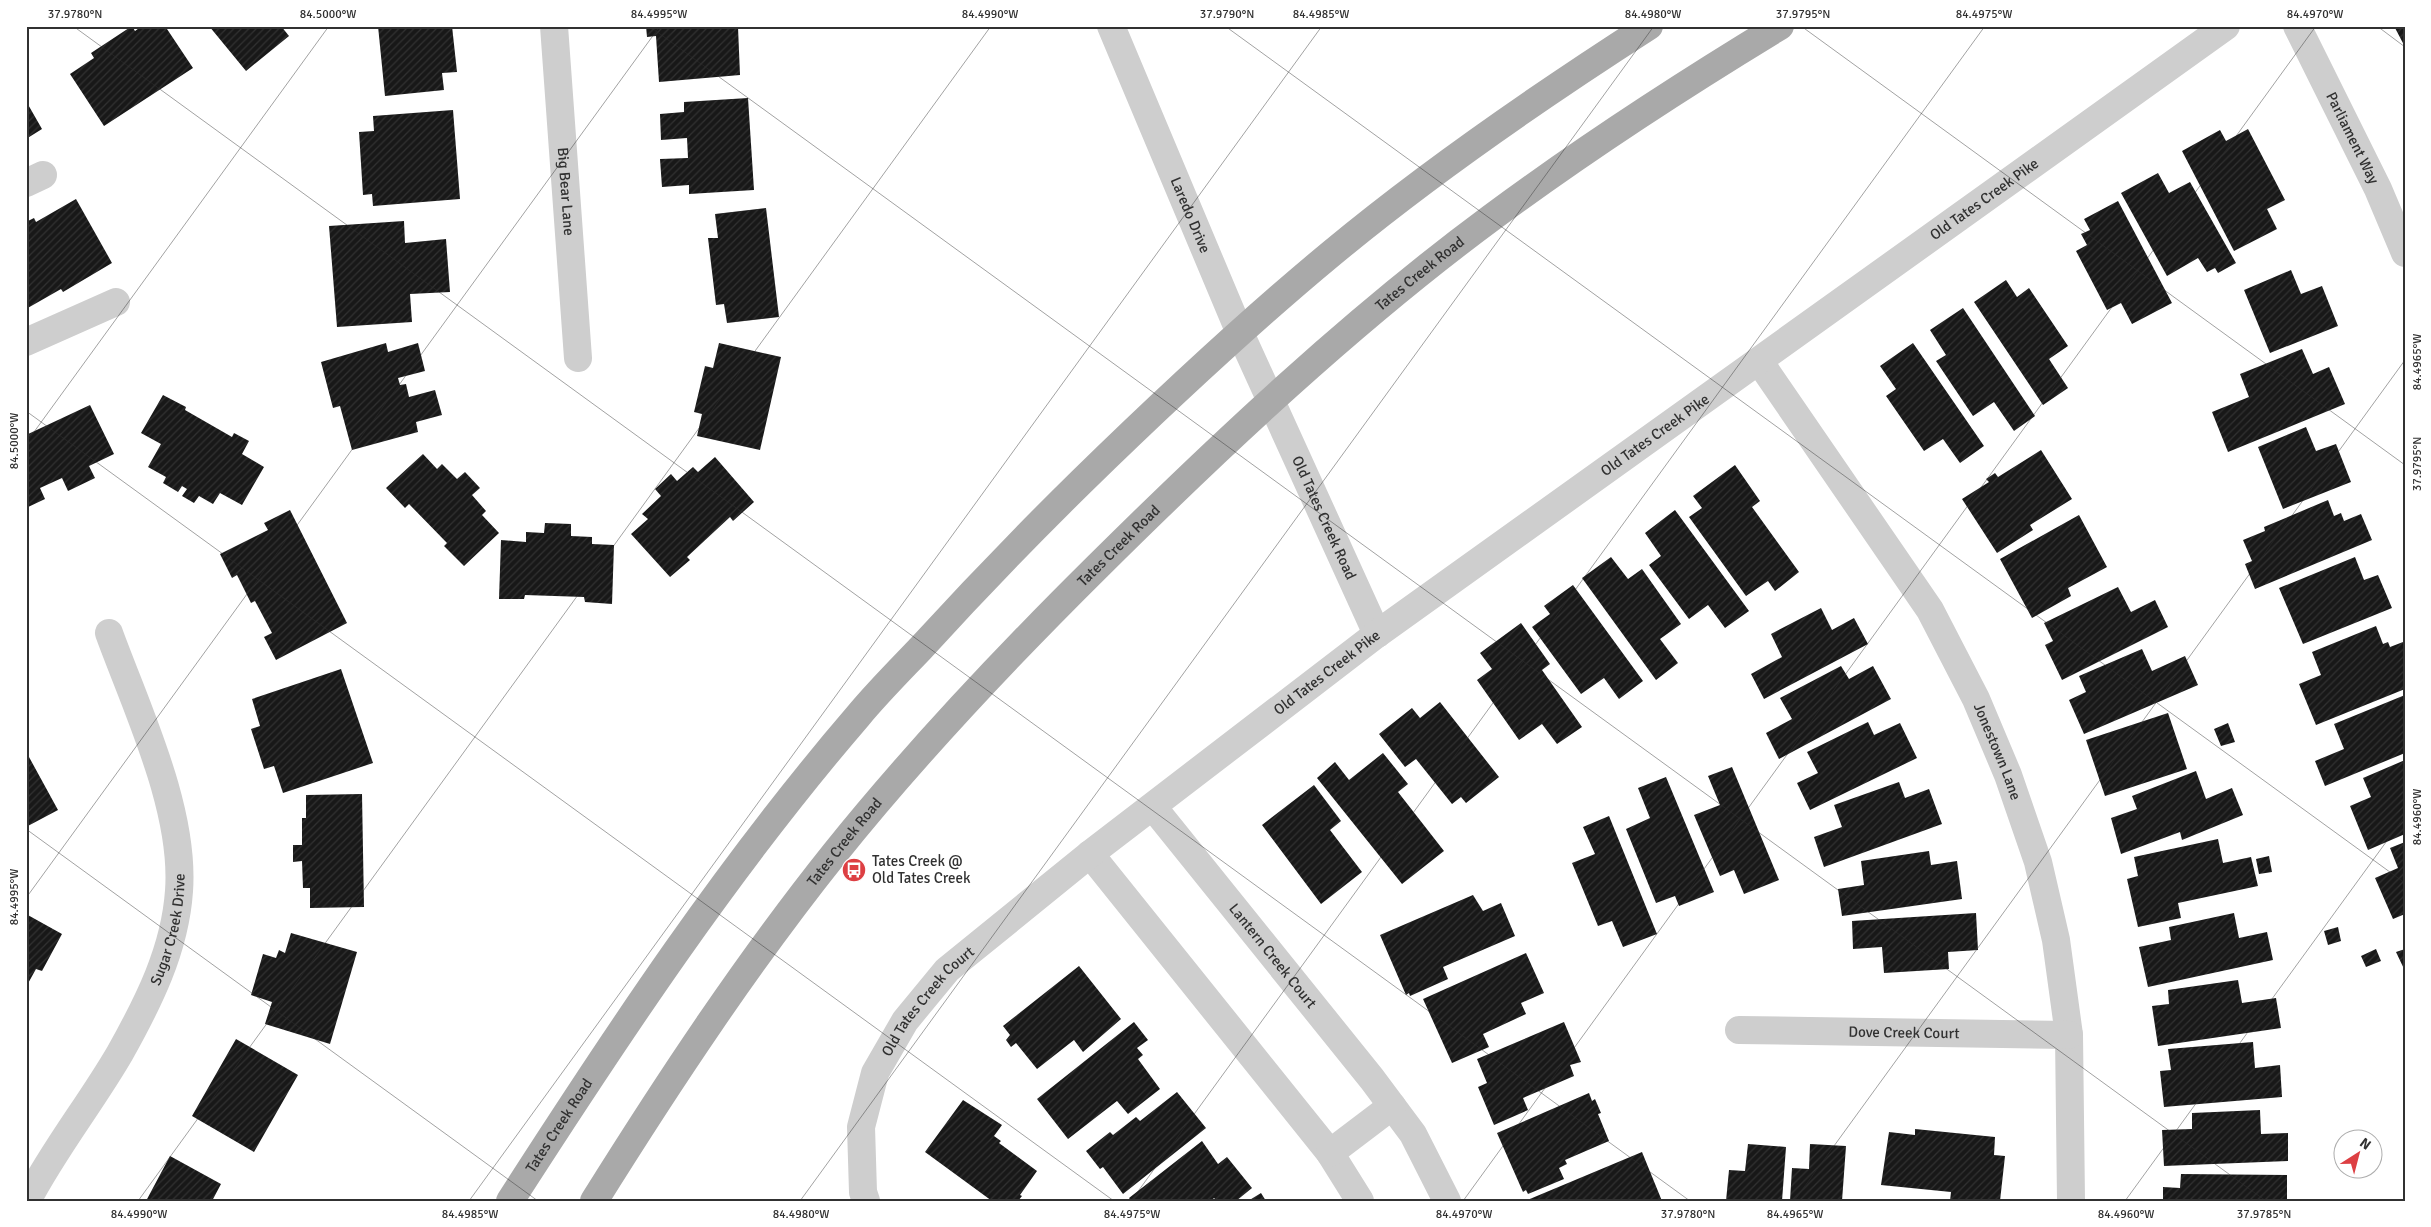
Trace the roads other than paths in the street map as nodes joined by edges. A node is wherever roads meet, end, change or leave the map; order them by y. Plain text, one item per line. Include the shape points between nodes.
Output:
1 (554, 26) edge
2 (1111, 26) edge
3 (1649, 26) edge
4 (1780, 26) edge
5 (2226, 26) edge
6 (2297, 26) edge
7 (2405, 252) edge
8 (116, 302) dead end
9 (1240, 333) junction
10 (26, 342) edge
11 (578, 358) dead end
12 (1758, 361) junction
13 (1272, 402) junction
14 (109, 633) dead end
15 (1377, 634) junction
16 (1153, 806) junction
17 (1090, 854) junction
18 (1739, 1030) dead end
19 (2068, 1035) junction
20 (1392, 1106) junction
21 (1330, 1153) junction
22 (29, 1190) edge
23 (510, 1201) edge
24 (594, 1201) edge
25 (866, 1201) edge
26 (1360, 1201) edge
27 (1447, 1201) edge
28 (2071, 1201) edge

1 - 11 street, Big Bear Lane
2 - 9 street, Laredo Drive
3 - 9 main road, Tates Creek Road via 1574,74 1456,158 1335,251
4 - 13 main road, Tates Creek Road via 1608,135 1489,220 1374,311
5 - 12 street, Old Tates Creek Pike
6 - 7 street, Parliament Way via 2378,189
8 - 10 street
9 - 13 street, Laredo Drive
9 - 23 main road, Tates Creek Road via 1008,553 858,715 718,892 596,1068
12 - 15 street, Old Tates Creek Pike
12 - 19 street, Jonestown Lane via 1930,610 1976,699 2008,775 2038,862 2056,940
13 - 15 street, Old Tates Creek Road
13 - 24 main road, Tates Creek Road via 1155,509 1040,624 894,782 834,854 754,960 668,1082
14 - 22 street, Sugar Creek Drive via 170,806 178,849 179,891 171,939 157,983 119,1054
15 - 16 street, Old Tates Creek Pike
16 - 17 street, Old Tates Creek Pike
16 - 20 street, Lantern Creek Court
17 - 21 street
17 - 25 street, Old Tates Creek Court via 947,970 905,1021 875,1073 861,1127
18 - 19 street, Dove Creek Court
19 - 28 street, Jonestown Lane
20 - 21 street
20 - 27 street, Lantern Creek Court via 1413,1134
21 - 26 street

